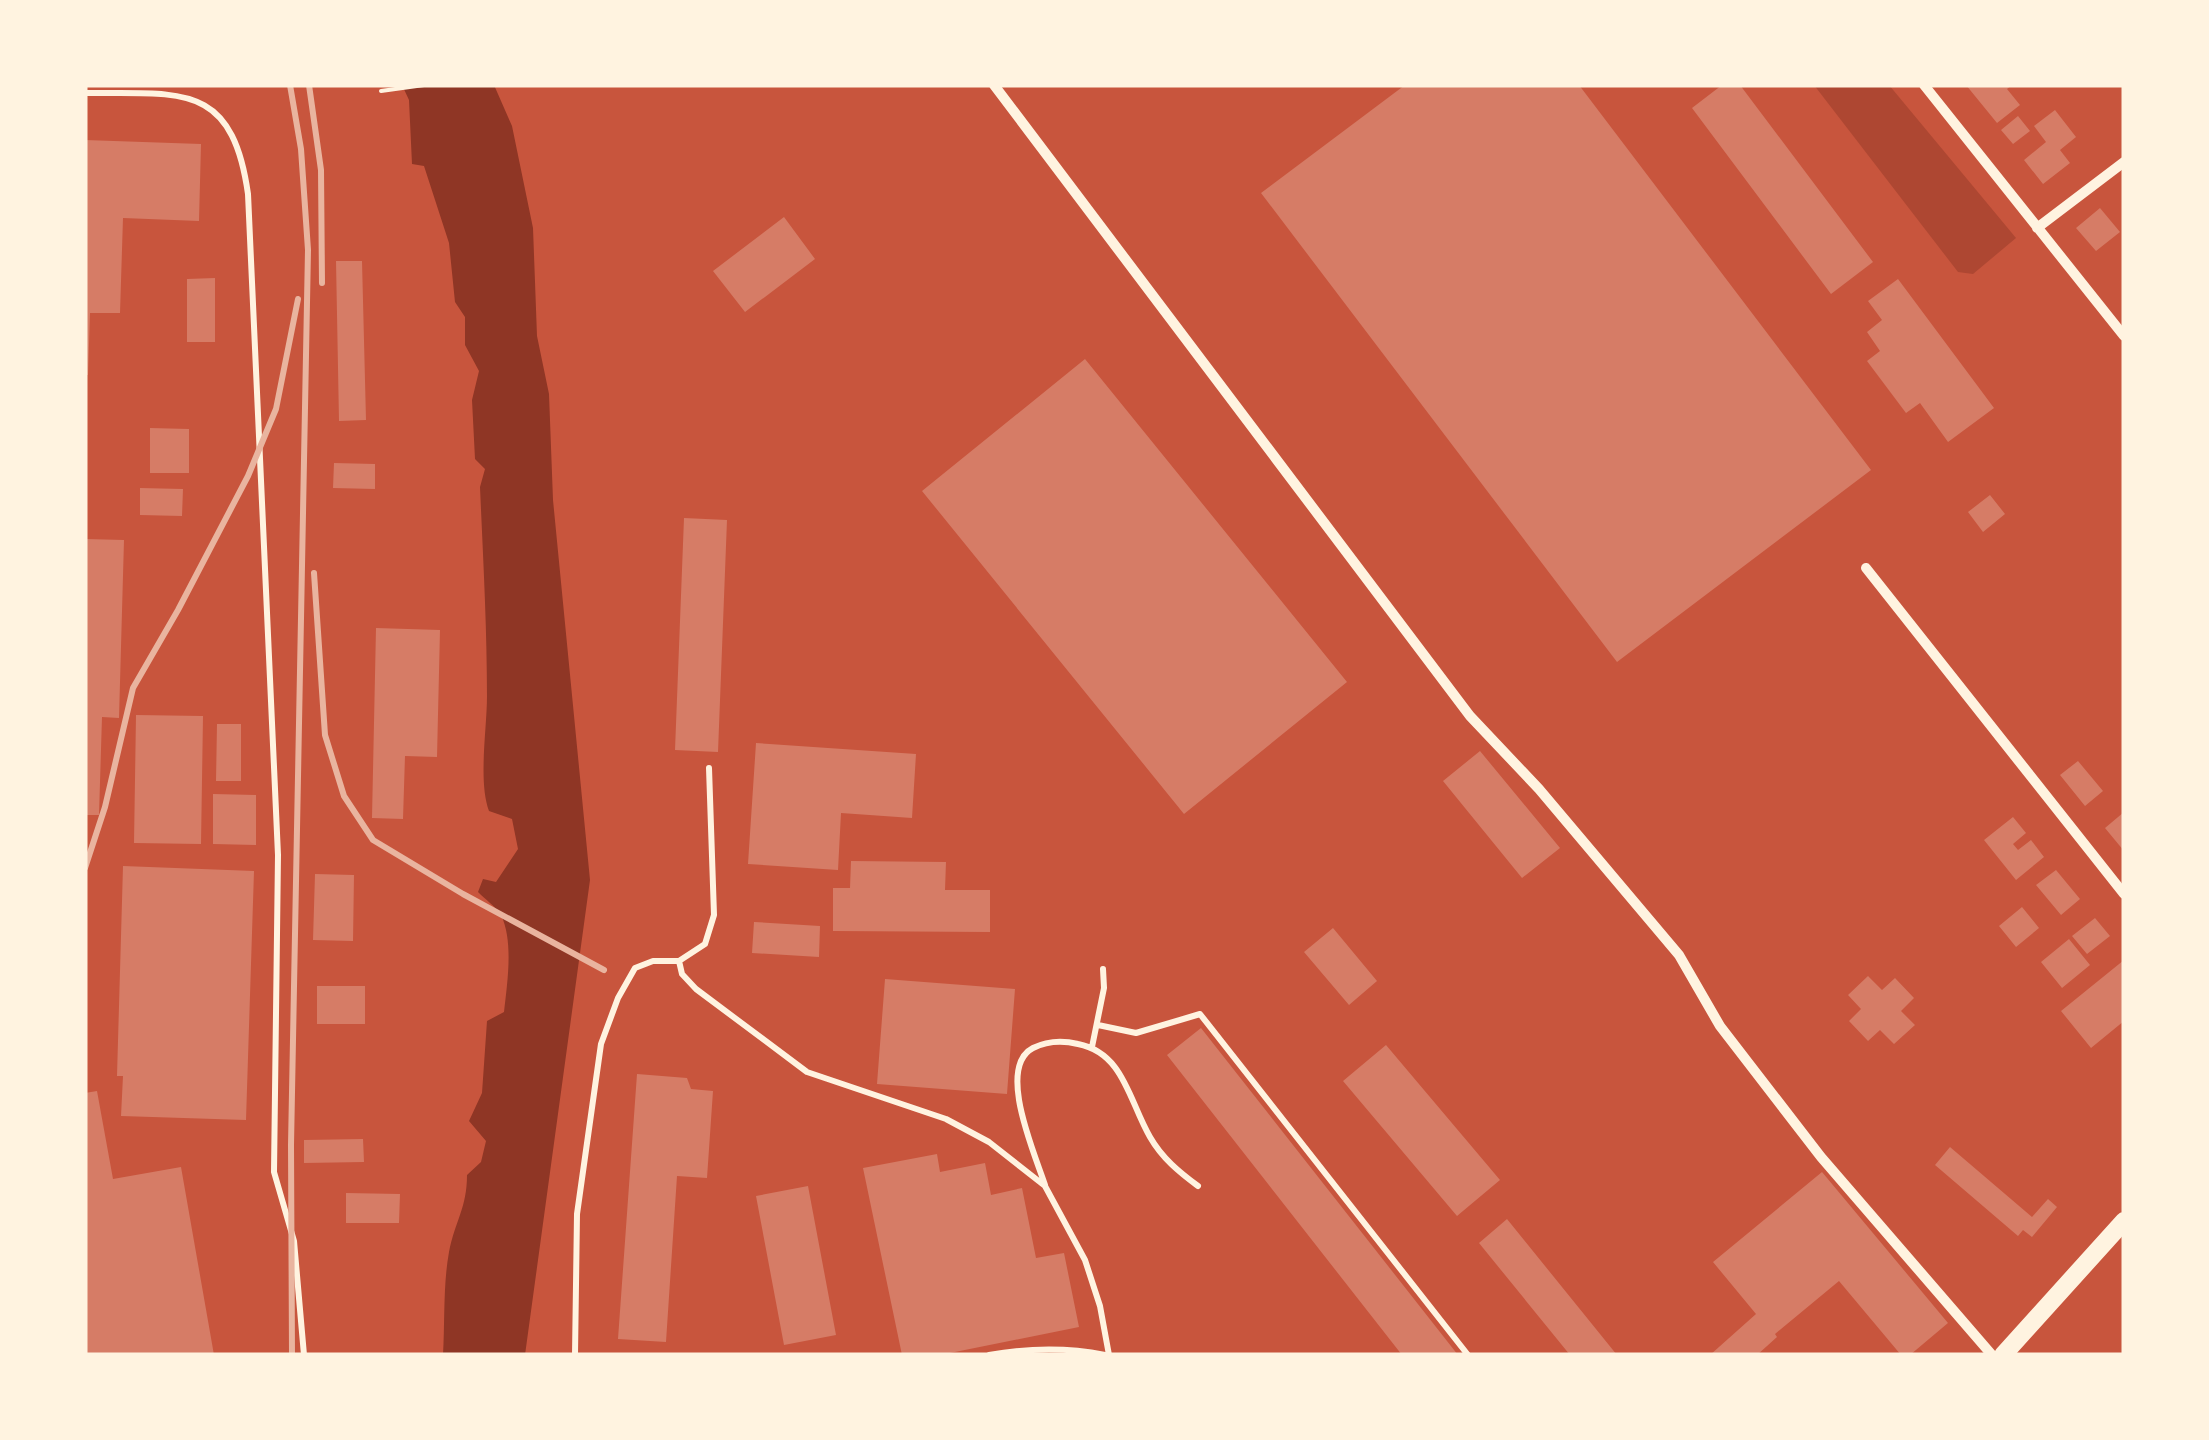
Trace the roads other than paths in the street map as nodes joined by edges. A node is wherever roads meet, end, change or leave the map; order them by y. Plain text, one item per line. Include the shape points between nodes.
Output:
1 (994, 85) edge
2 (1924, 85) edge
3 (106, 89) edge
4 (85, 93) edge
5 (2124, 162) edge
6 (2037, 228) junction
7 (2124, 336) edge
8 (1866, 568) dead end
9 (709, 768) dead end
10 (2124, 894) edge
11 (678, 961) junction
12 (1104, 969) dead end
13 (1098, 1024) junction
14 (1092, 1046) junction
15 (1045, 1186) junction
16 (1198, 1186) dead end
17 (2124, 1221) edge
18 (304, 1355) edge
19 (575, 1355) edge
20 (989, 1355) edge
21 (1107, 1355) edge
22 (1468, 1355) edge
23 (1992, 1355) edge
24 (2004, 1355) edge

1 - 23 street via 1470,716 1679,955 1720,1026 1821,1157
2 - 6 street
3 - 4 lane
3 - 18 lane via 203,103 221,115 244,162 278,855 274,1172 294,1241
5 - 6 street
6 - 7 street
8 - 10 street
9 - 11 lane via 714,916 705,944
11 - 15 lane via 696,989 807,1072 946,1118
11 - 19 lane via 636,968 601,1044 577,1214
12 - 13 lane
13 - 14 lane
13 - 22 lane via 1136,1033 1200,1014
14 - 15 lane via 1041,1044 1024,1053 1016,1068
14 - 16 lane via 1111,1058 1150,1138
15 - 21 lane via 1085,1260
17 - 24 main road
20 - 21 lane via 1070,1348

